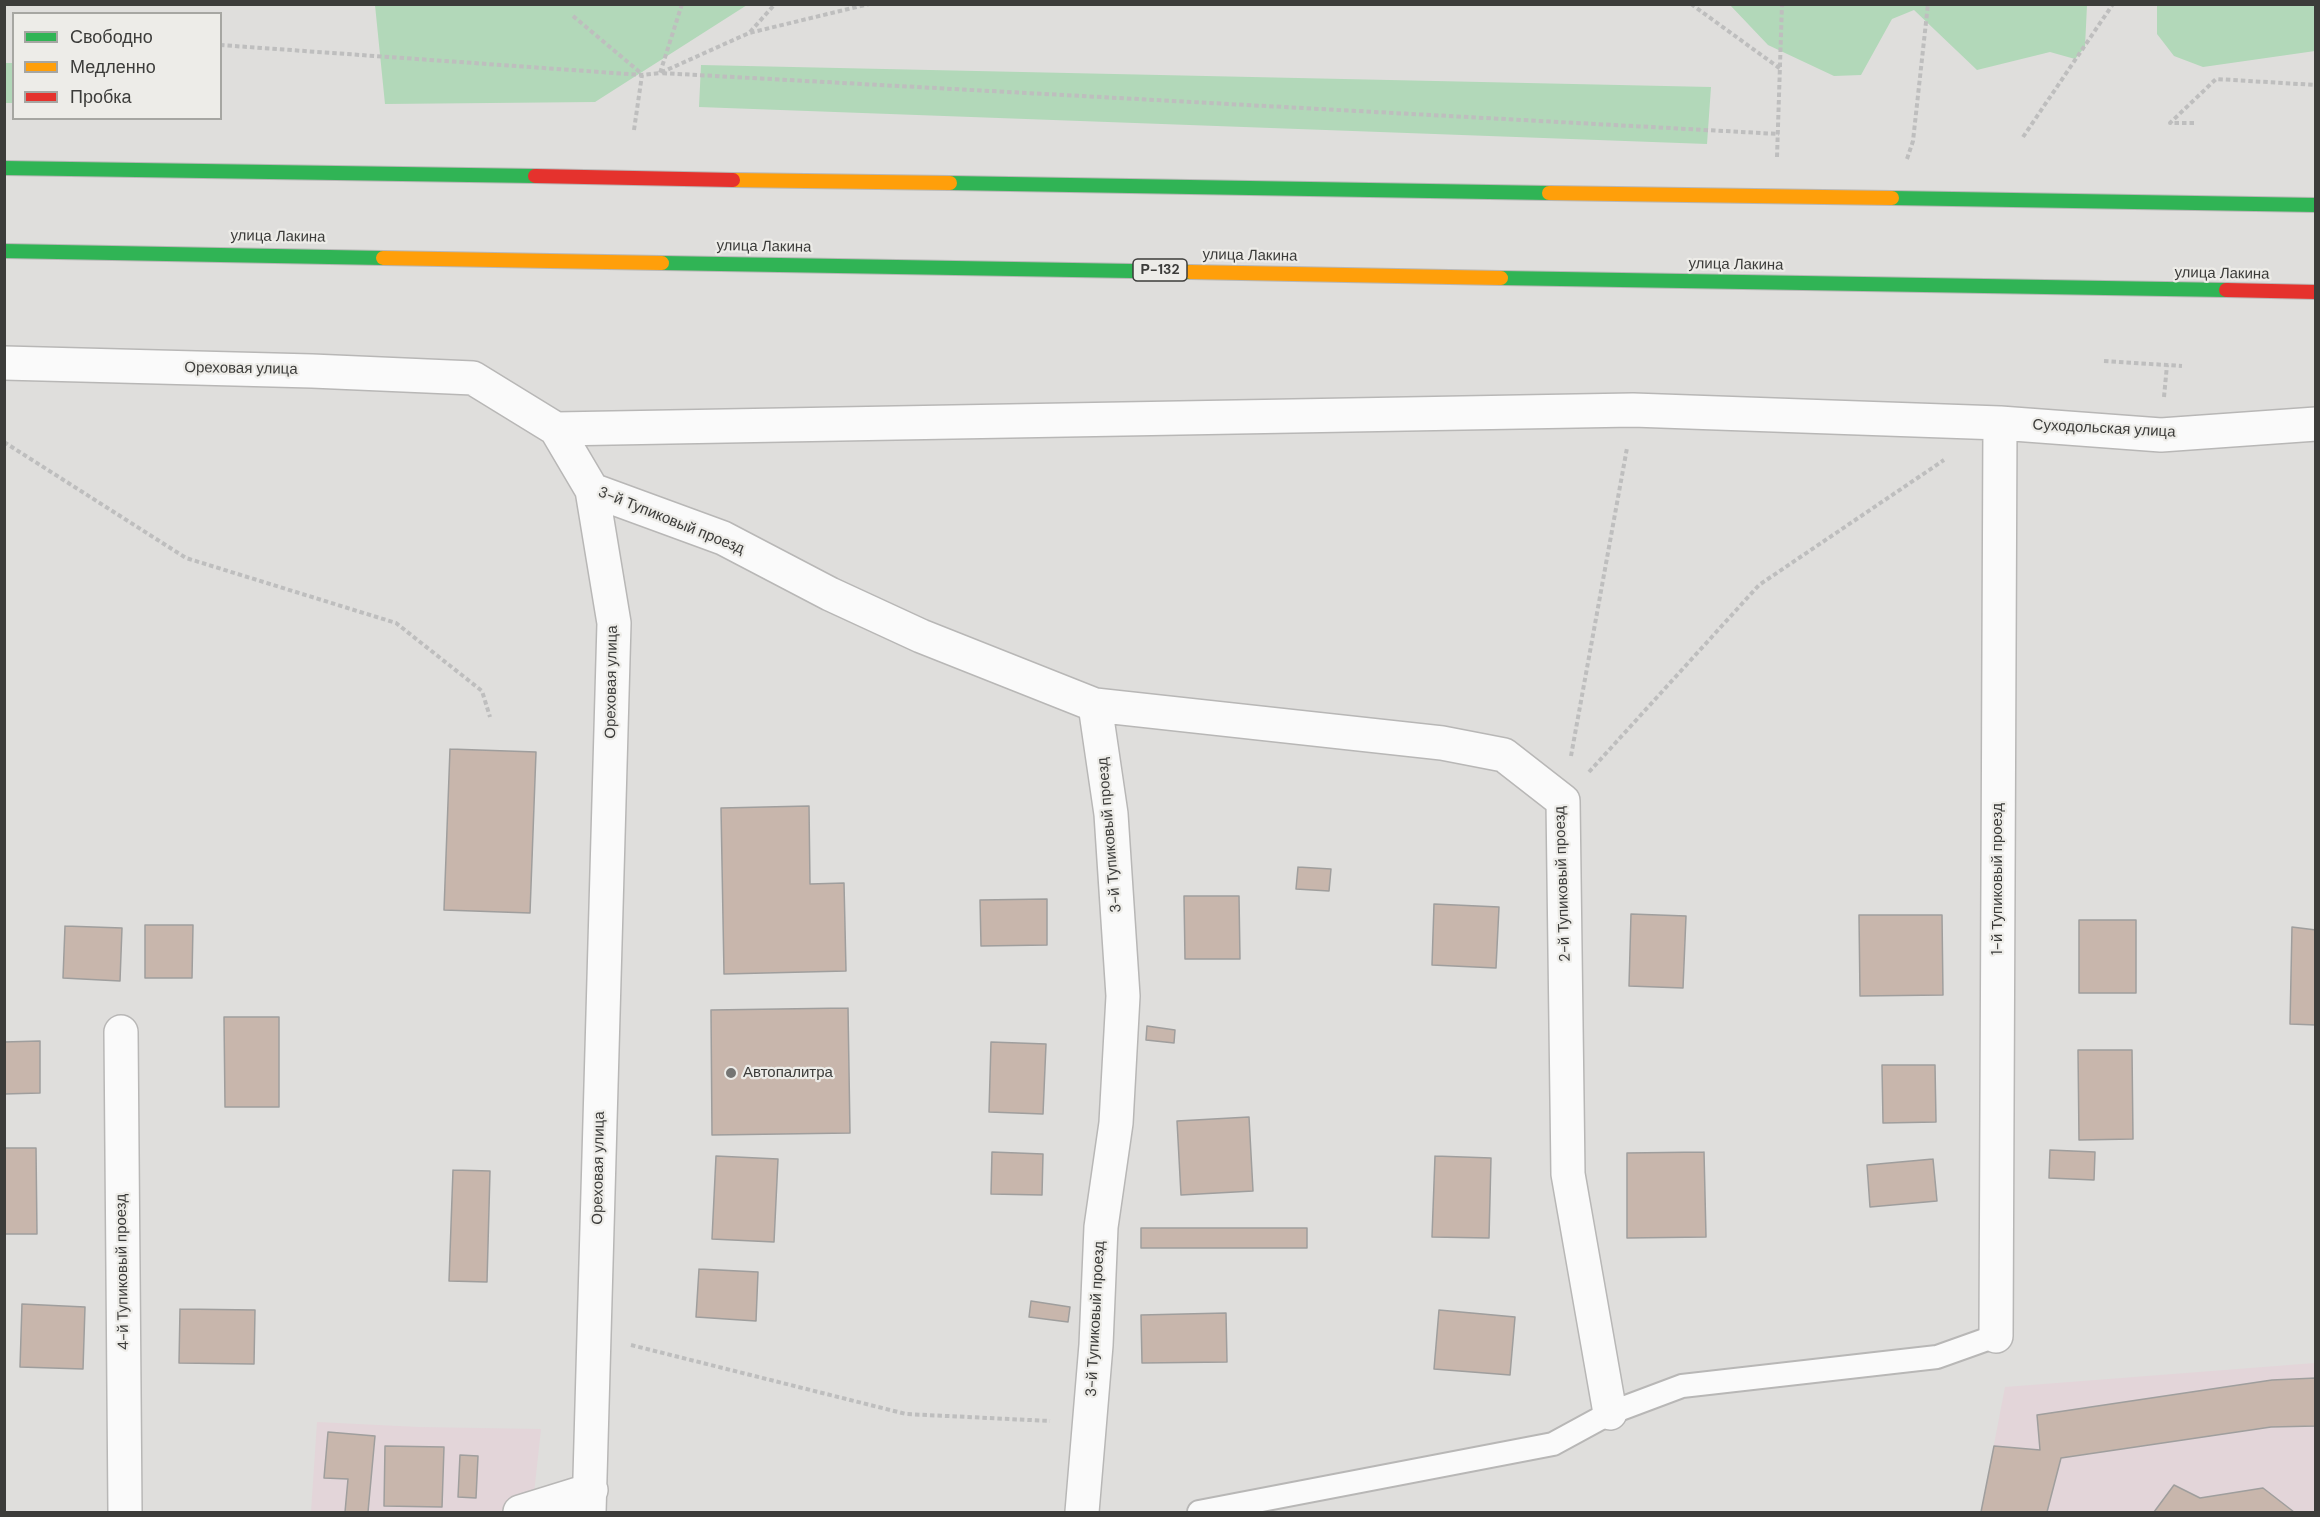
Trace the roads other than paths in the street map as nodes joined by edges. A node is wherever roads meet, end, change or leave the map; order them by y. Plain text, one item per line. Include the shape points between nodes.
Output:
1 (4, 168) edge
2 (2316, 205) edge
3 (4, 250) edge
4 (2316, 292) edge
5 (4, 363) edge
6 (2000, 423) junction
7 (2316, 424) edge
8 (556, 429) junction
9 (592, 490) junction
10 (1095, 705) junction
11 (121, 1032) dead end
12 (1996, 1335) joint
13 (1610, 1413) junction
14 (590, 1501) edge
15 (125, 1512) edge
16 (520, 1512) edge
17 (1082, 1512) edge
18 (1198, 1512) edge

1 - 2 highway
3 - 4 highway, улица Лакина / Р-132
5 - 8 street, Ореховая улица via 472,378
6 - 7 street, Суходольская улица via 2161,435
6 - 8 street, Суходольская улица via 1633,410
6 - 12 street, 1-й Тупиковый проезд
8 - 9 street, Ореховая улица
9 - 10 street, 3-й Тупиковый проезд via 723,538 921,636
9 - 14 street, Ореховая улица via 614,623
10 - 13 street, 2-й Тупиковый проезд via 1442,743 1504,755 1563,801 1568,1174
10 - 17 street, 3-й Тупиковый проезд via 1111,814 1123,996 1116,1123 1101,1227
11 - 15 street, 4-й Тупиковый проезд
12 - 13 lane via 1937,1357 1682,1386
13 - 18 lane via 1553,1443
14 - 16 street

